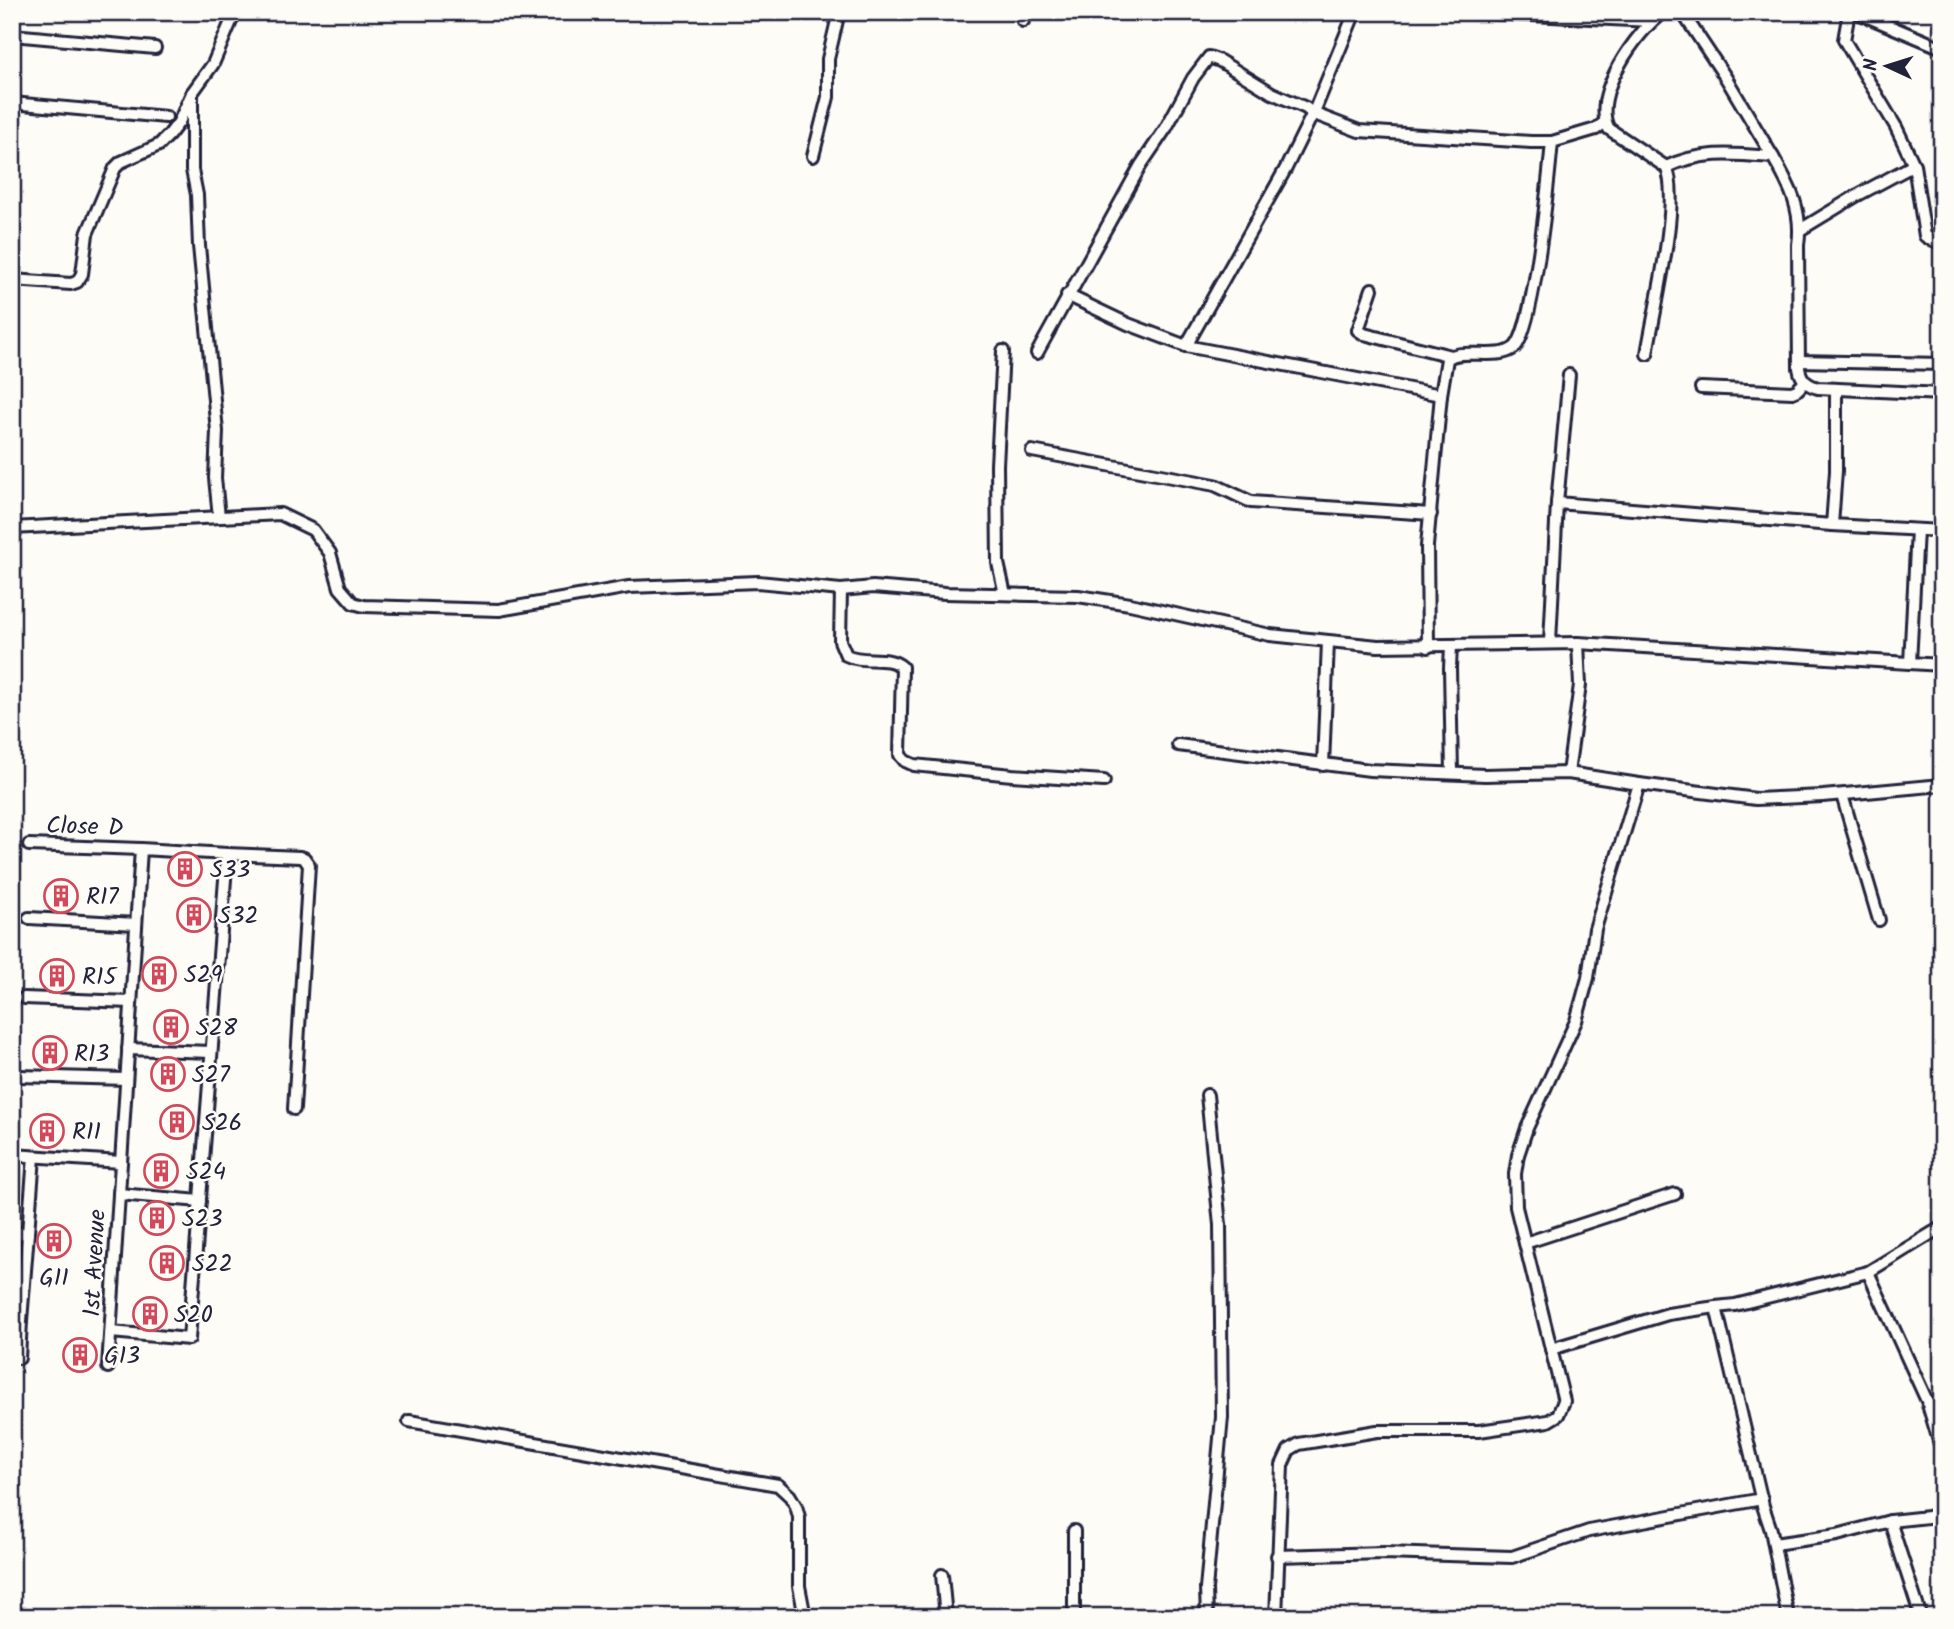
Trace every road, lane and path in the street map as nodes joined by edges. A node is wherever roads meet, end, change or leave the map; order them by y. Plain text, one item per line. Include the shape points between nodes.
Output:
1 (235, 12) edge
2 (839, 12) edge
3 (1355, 12) edge
4 (1470, 12) edge
5 (1663, 12) edge
6 (1682, 12) edge
7 (1849, 12) edge
8 (1856, 12) edge
9 (1651, 21) junction
10 (12, 35) edge
11 (155, 48) dead end
12 (1942, 48) edge
13 (192, 93) junction
14 (12, 103) edge
15 (1312, 113) junction
16 (166, 117) dead end
17 (1605, 122) junction
18 (1552, 142) junction
19 (813, 156) dead end
20 (1773, 157) junction
21 (1914, 165) junction
22 (1666, 167) junction
23 (1800, 230) junction
24 (1942, 242) edge
25 (12, 280) edge
26 (1372, 289) dead end
27 (1067, 295) junction
28 (1186, 346) junction
29 (1003, 351) dead end
30 (1037, 353) dead end
31 (1647, 354) dead end
32 (1451, 356) junction
33 (1799, 361) junction
34 (1942, 364) edge
35 (1569, 375) dead end
36 (1804, 382) junction
37 (1701, 388) dead end
38 (1836, 389) junction
39 (1441, 394) junction
40 (1942, 394) edge
41 (1032, 451) dead end
42 (1557, 503) junction
43 (1431, 514) junction
44 (219, 517) junction
45 (1832, 525) junction
46 (12, 528) edge
47 (1917, 530) junction
48 (1942, 531) edge
49 (841, 590) junction
50 (1005, 594) junction
51 (1328, 642) junction
52 (1549, 642) junction
53 (1578, 643) junction
54 (1451, 646) junction
55 (1428, 647) junction
56 (1910, 663) junction
57 (1942, 665) edge
58 (1178, 745) dead end
59 (1323, 765) junction
60 (1452, 773) junction
61 (1568, 773) junction
62 (1104, 780) dead end
63 (1639, 784) junction
64 (1942, 785) edge
65 (1842, 794) junction
66 (29, 845) dead end
67 (141, 849) junction
68 (227, 854) junction
69 (29, 918) dead end
70 (1879, 920) dead end
71 (136, 924) junction
72 (24, 998) dead end
73 (131, 1002) junction
74 (128, 1049) junction
75 (211, 1052) junction
76 (19, 1076) dead end
77 (126, 1079) junction
78 (1207, 1095) dead end
79 (294, 1109) dead end
80 (12, 1155) edge
81 (34, 1157) junction
82 (121, 1162) junction
83 (119, 1194) junction
84 (1675, 1194) dead end
85 (200, 1200) junction
86 (1942, 1227) edge
87 (12, 1232) edge
88 (28, 1234) junction
89 (1525, 1243) junction
90 (1868, 1272) junction
91 (1716, 1307) junction
92 (17, 1320) edge
93 (111, 1332) junction
94 (1551, 1349) junction
95 (19, 1358) dead end
96 (108, 1367) dead end
97 (409, 1421) dead end
98 (1942, 1451) edge
99 (1762, 1499) junction
100 (1942, 1512) edge
101 (1890, 1521) junction
102 (1074, 1531) dead end
103 (1774, 1544) junction
104 (1277, 1556) junction
105 (942, 1575) dead end
106 (805, 1617) edge
107 (946, 1617) edge
108 (1074, 1617) edge
109 (1207, 1617) edge
110 (1276, 1617) edge
111 (1787, 1617) edge
112 (1921, 1617) edge

1 - 13 street via 213,64
2 - 19 street via 828,59 828,97
3 - 15 street
4 - 9 street
5 - 9 street
6 - 20 street
7 - 21 street via 1844,40
8 - 12 street
9 - 17 street via 1618,66 1605,105
10 - 11 street
13 - 25 street via 179,122 159,145 115,168 88,234 77,282
13 - 44 street via 192,170 217,431
14 - 16 street
15 - 18 street via 1359,131
15 - 27 street via 1209,57
15 - 28 street via 1252,232
17 - 18 street
17 - 22 street via 1624,141
18 - 32 street via 1541,241 1518,344 1507,352
20 - 22 street via 1710,154
20 - 23 street via 1794,195
21 - 23 street
21 - 24 street via 1925,236
22 - 31 street via 1672,200
23 - 33 street
26 - 32 street via 1358,330
27 - 28 street
27 - 30 street
28 - 39 street
29 - 50 street via 997,465 998,563
32 - 39 street
33 - 34 street
33 - 36 street
35 - 42 street
36 - 37 street via 1792,392
36 - 38 street
38 - 40 street
38 - 45 street
39 - 43 street
41 - 43 street via 1214,485 1251,502
42 - 45 street
42 - 52 street
43 - 55 street via 1426,569
44 - 46 street
44 - 49 street via 280,514 313,530 330,553 340,588 352,603 364,606 499,610 629,587 712,583
45 - 47 street
47 - 48 street
47 - 56 street
49 - 50 street via 873,587
49 - 62 street via 839,641 846,656 892,661 902,667 900,755 905,761 1012,775
50 - 51 street via 1078,596 1270,635
51 - 55 street
51 - 59 street
52 - 53 street
52 - 54 street
53 - 56 street
53 - 61 street via 1580,685
54 - 55 street
54 - 60 street
56 - 57 street
58 - 59 street
59 - 60 street
60 - 61 street
61 - 63 street
63 - 65 street via 1756,799
63 - 89 street via 1595,929 1576,1021 1518,1155 1517,1207
64 - 65 street
65 - 70 street
66 - 67 street, Close D
67 - 68 street, Close D
67 - 71 street, 1st Avenue
68 - 75 street
68 - 79 street, Close D via 300,857 309,865
69 - 71 street
71 - 73 street, 1st Avenue
72 - 73 street
73 - 74 street, 1st Avenue
74 - 75 street
74 - 77 street, 1st Avenue
75 - 85 street
76 - 77 street
77 - 82 street, 1st Avenue
78 - 109 street via 1220,1226 1222,1406
80 - 81 street
81 - 82 street
81 - 88 street
82 - 83 street, 1st Avenue
83 - 85 street
83 - 93 street, 1st Avenue
84 - 89 street
85 - 93 street via 189,1339
86 - 90 street
87 - 88 street
88 - 92 street
89 - 94 street
90 - 91 street
90 - 98 street via 1927,1401
91 - 94 street via 1675,1312
91 - 99 street
92 - 95 street
93 - 96 street, 1st Avenue
94 - 104 street via 1564,1401 1558,1415 1548,1422 1479,1432 1377,1431 1299,1444 1289,1450 1282,1465
97 - 106 street via 778,1485 790,1496 799,1517 799,1586
99 - 103 street
99 - 104 street via 1589,1531 1512,1557
100 - 101 street
101 - 103 street
101 - 112 street
102 - 108 street
103 - 111 street
104 - 110 street
105 - 107 street

